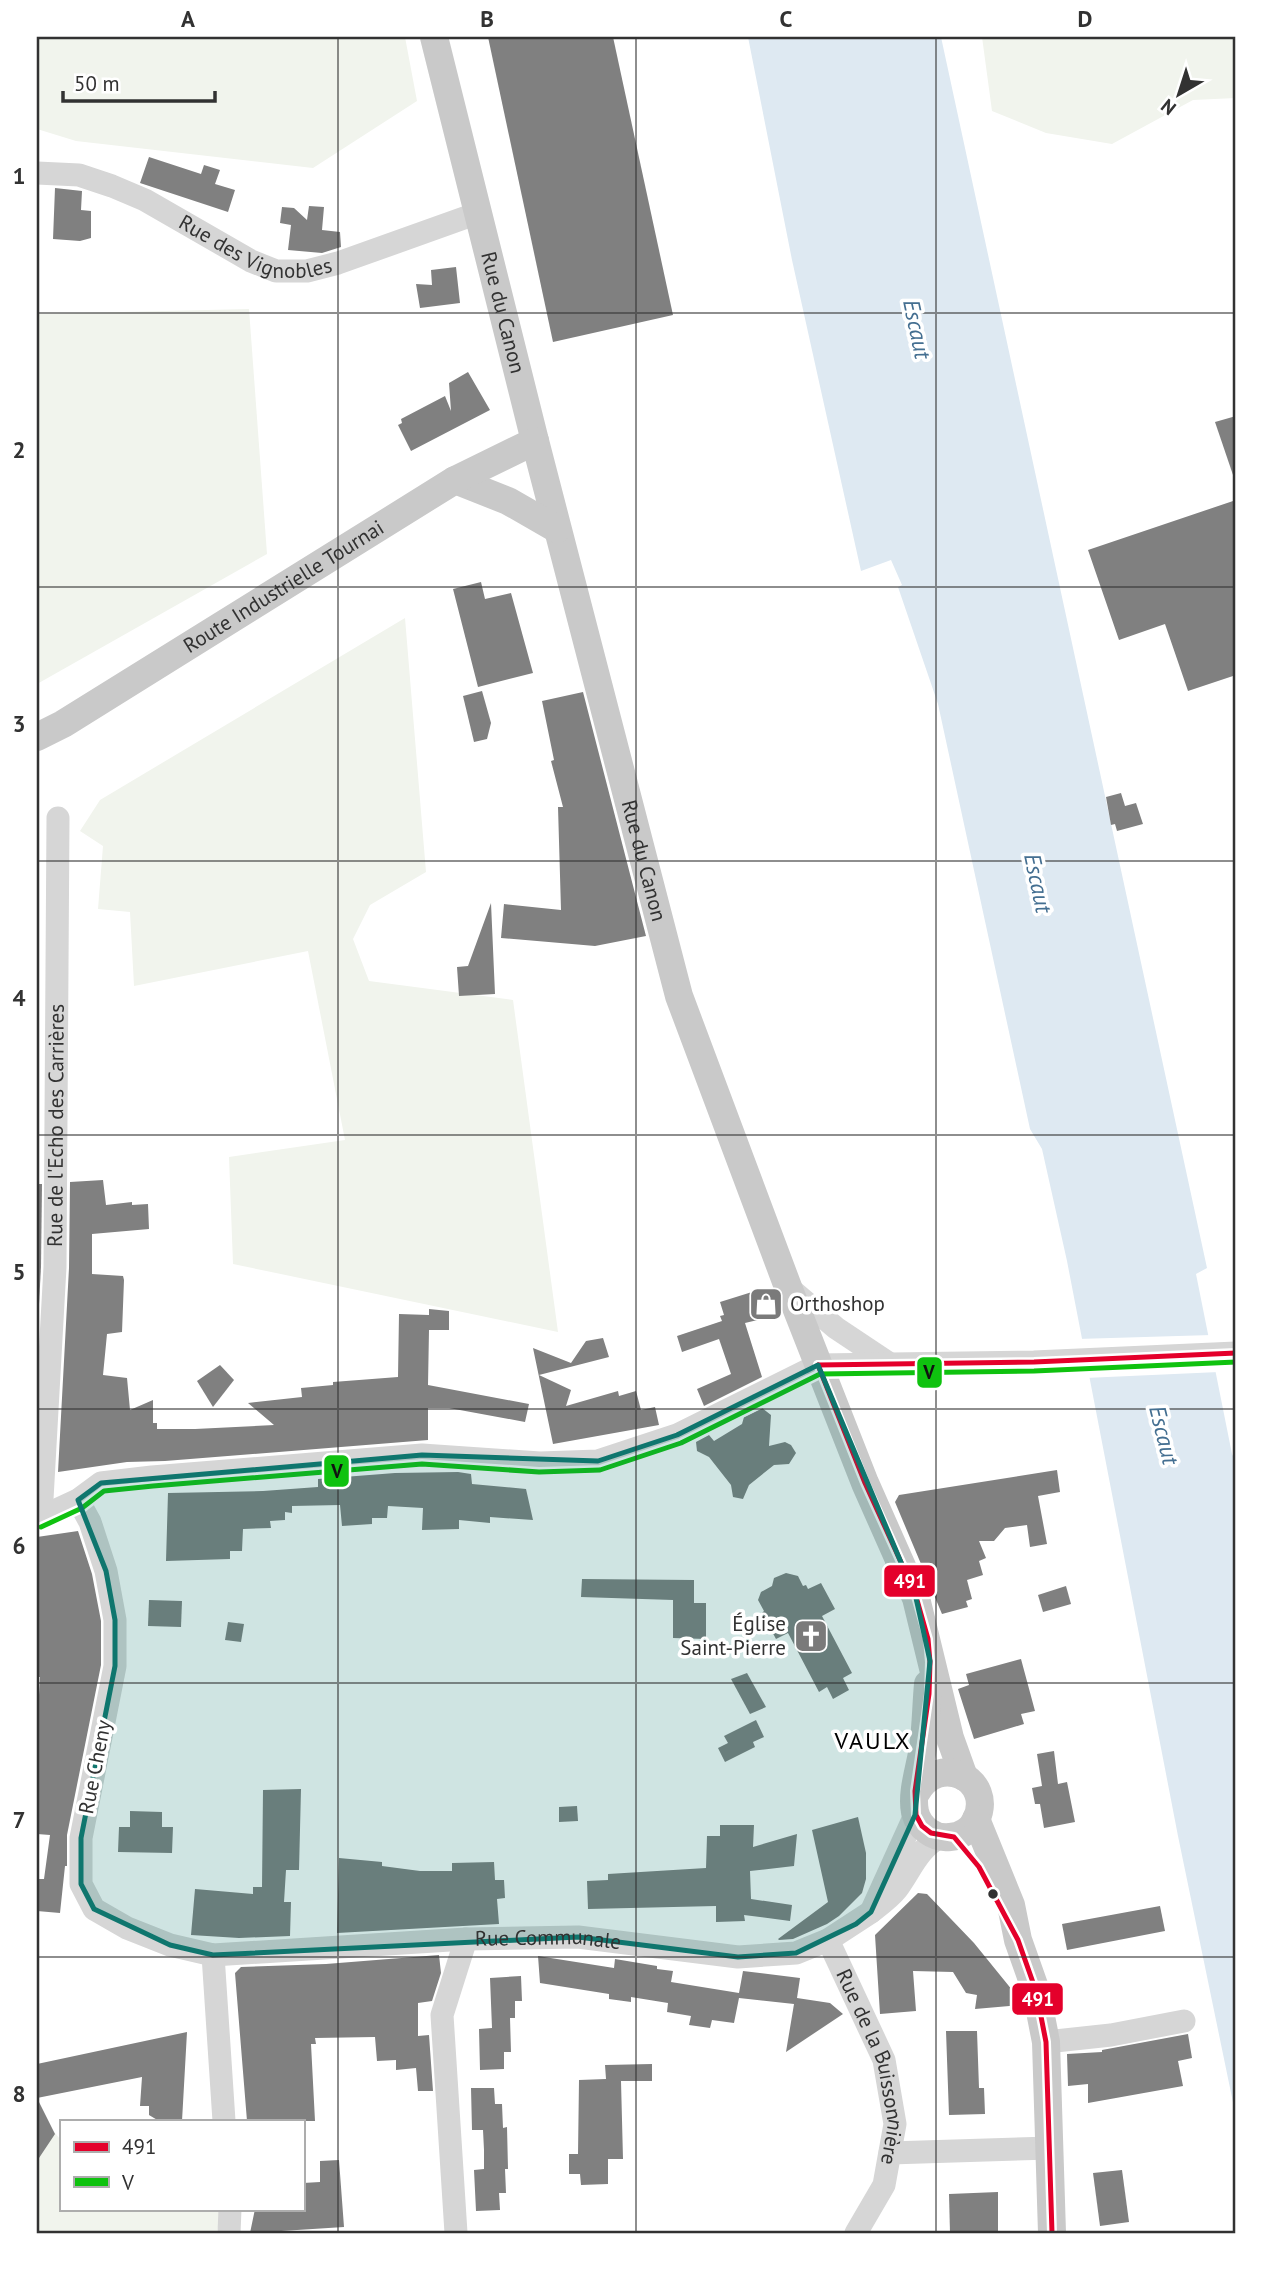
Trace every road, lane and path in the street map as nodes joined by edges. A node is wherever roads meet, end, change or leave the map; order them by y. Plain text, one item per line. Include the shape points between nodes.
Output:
1 (434, 37) edge
2 (37, 173) edge
3 (478, 213) junction
4 (535, 442) junction
5 (456, 480) junction
6 (557, 529) junction
7 (37, 737) edge
8 (58, 818) dead end
9 (788, 1287) junction
10 (1236, 1353) edge
11 (818, 1364) junction
12 (890, 1364) junction
13 (78, 1500) junction
14 (39, 1518) edge
15 (930, 1661) junction
16 (964, 1777) junction
17 (916, 1804) junction
18 (976, 1819) junction
19 (947, 1837) junction
20 (871, 1912) junction
21 (466, 1939) junction
22 (828, 1940) junction
23 (1018, 1940) junction
24 (214, 1955) junction
25 (1184, 2021) dead end
26 (1046, 2042) junction
27 (225, 2120) edge
28 (1051, 2148) junction
29 (890, 2153) junction
30 (230, 2210) edge
31 (229, 2233) edge
32 (456, 2233) edge
33 (856, 2233) edge
34 (1052, 2233) edge

1 - 3 main road, Rue du Canon
2 - 3 street, Rue des Vignobles via 79,175 112,186 276,271 307,271 338,263
3 - 4 main road, Rue du Canon
4 - 5 main road, Route Industrielle Tournai
4 - 6 main road, Rue du Canon
5 - 6 main road via 508,501
5 - 7 main road, Route Industrielle Tournai
6 - 9 main road, Rue du Canon via 679,996
8 - 14 street, Rue de l'Echo des Carrières via 55,1267
9 - 11 main road, Rue du Canon
9 - 12 street via 836,1328
10 - 12 street
11 - 12 street
11 - 13 street via 677,1435 598,1461 540,1463 422,1455 101,1483
11 - 15 main road, Rue du Canon via 864,1483 916,1598
13 - 14 street
13 - 24 street, Rue Cheny via 106,1572 115,1666 81,1838 80,1884 94,1909 127,1928
15 - 16 main road, Rue du Canon
15 - 17 main road
16 - 17 main road via 936,1773 924,1781
16 - 18 main road via 979,1800
17 - 19 main road via 925,1829
17 - 20 street
18 - 19 main road via 965,1832
18 - 23 main road via 1012,1905
19 - 20 street, Rue Communale via 932,1842 896,1890
19 - 23 main road via 979,1867
20 - 22 street, Rue Communale
21 - 22 street, Rue Communale via 578,1937 738,1958 796,1953
21 - 24 street, Rue Communale
21 - 32 street via 442,2015
22 - 29 street, Rue de la Buissonnière via 884,2060 895,2124
23 - 26 main road via 1036,1991
24 - 27 street
25 - 26 street
26 - 28 main road
28 - 29 street
28 - 34 main road
29 - 33 street, Rue de la Buissonnière via 884,2185
30 - 31 street

